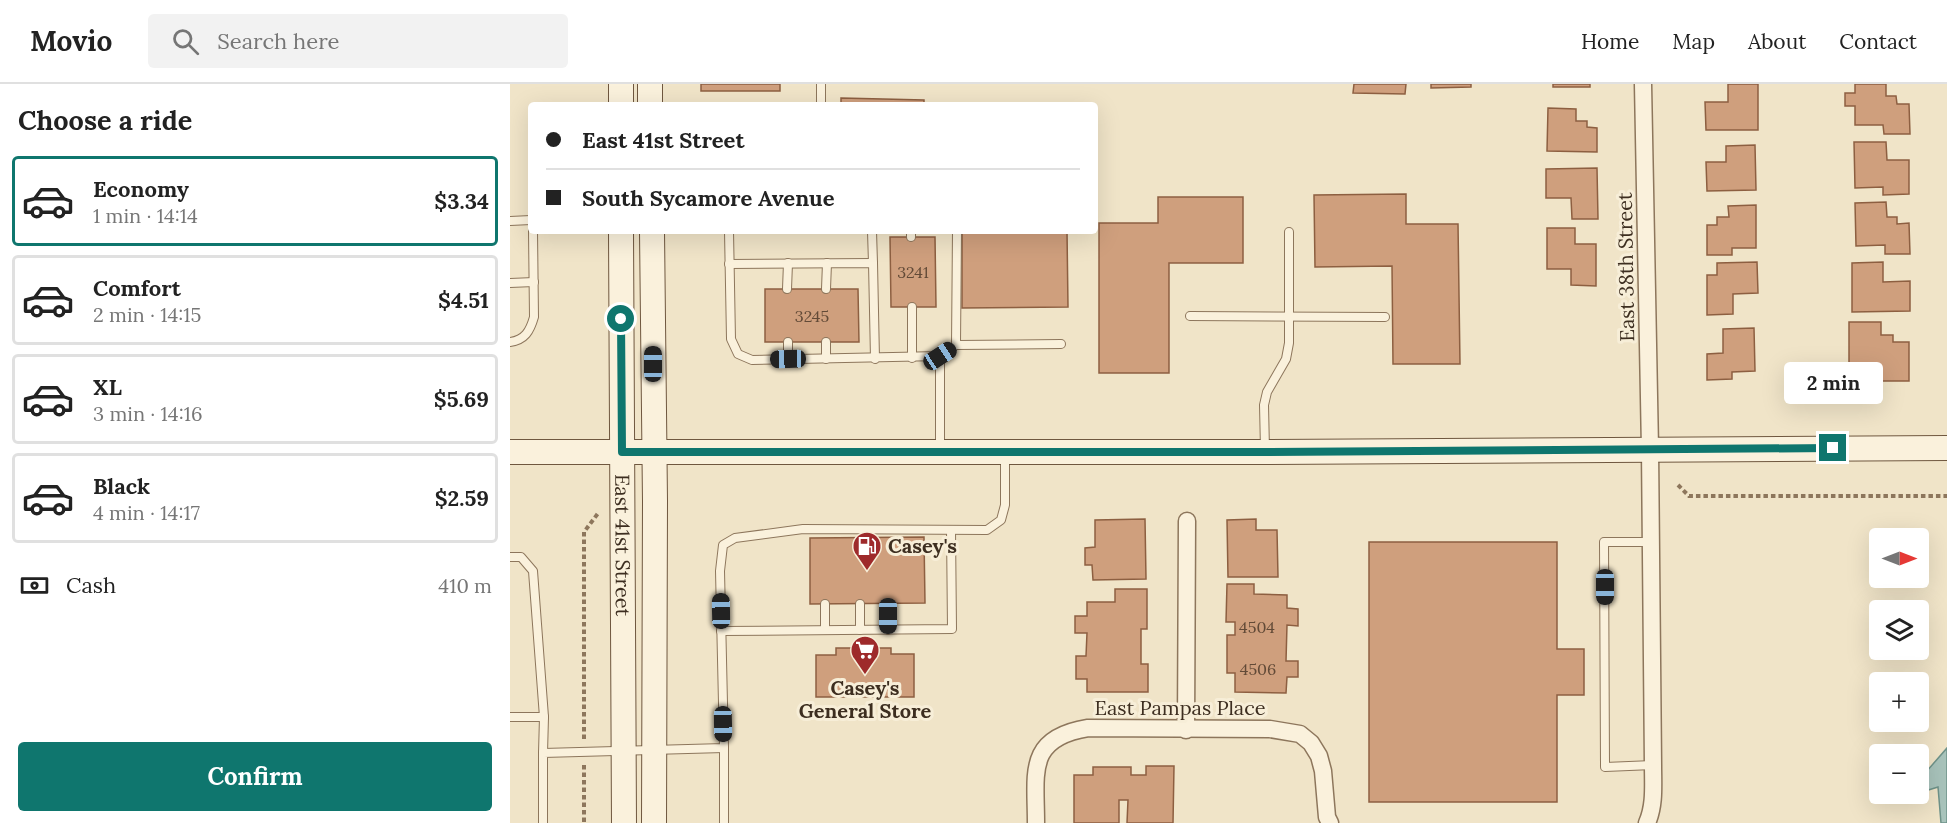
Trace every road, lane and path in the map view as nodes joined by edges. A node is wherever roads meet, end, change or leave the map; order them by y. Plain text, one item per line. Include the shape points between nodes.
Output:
1 (621, 84) edge
2 (650, 84) edge
3 (821, 84) edge
4 (1643, 84) edge
5 (621, 102) edge
6 (650, 102) edge
7 (821, 102) edge
8 (528, 220) edge
9 (510, 221) edge
10 (1289, 232) dead end
11 (534, 234) edge
12 (621, 234) edge
13 (652, 234) edge
14 (729, 234) edge
15 (872, 234) edge
16 (957, 234) edge
17 (788, 263) junction
18 (826, 263) junction
19 (873, 263) junction
20 (729, 264) junction
21 (534, 282) junction
22 (510, 283) edge
23 (787, 289) dead end
24 (826, 289) dead end
25 (912, 307) dead end
26 (1190, 316) dead end
27 (1288, 316) junction
28 (1384, 317) dead end
29 (514, 341) edge
30 (788, 342) dead end
31 (826, 342) dead end
32 (1061, 344) dead end
33 (956, 345) junction
34 (940, 356) junction
35 (912, 357) junction
36 (875, 358) junction
37 (788, 359) junction
38 (826, 359) junction
39 (1947, 448) edge
40 (1650, 449) junction
41 (510, 452) edge
42 (622, 452) junction
43 (654, 452) junction
44 (1005, 452) junction
45 (1265, 452) junction
46 (940, 453) junction
47 (1678, 485) dead end
48 (1947, 496) edge
49 (601, 509) dead end
50 (1187, 521) dead end
51 (951, 530) junction
52 (1651, 542) junction
53 (510, 557) edge
54 (888, 603) dead end
55 (825, 604) dead end
56 (860, 604) dead end
57 (825, 630) junction
58 (860, 630) junction
59 (888, 630) junction
60 (721, 631) junction
61 (510, 717) edge
62 (544, 717) junction
63 (1186, 730) junction
64 (724, 748) junction
65 (654, 750) junction
66 (624, 752) junction
67 (543, 753) junction
68 (584, 753) junction
69 (1653, 765) junction
70 (543, 823) edge
71 (584, 823) edge
72 (624, 823) edge
73 (654, 823) edge
74 (724, 823) edge
75 (1036, 823) edge
76 (1330, 823) edge
77 (1647, 823) edge

1 - 5 main road
2 - 6 main road
3 - 7 lane
4 - 40 street, East 38th Street
8 - 9 lane
10 - 27 lane
11 - 21 lane
12 - 42 main road, East 41st Street
13 - 43 main road, East 41st Street
14 - 20 lane
15 - 19 lane
16 - 33 lane
17 - 18 lane
17 - 20 lane
17 - 23 lane
18 - 19 lane
18 - 24 lane
19 - 36 lane
20 - 37 lane via 731,339 738,354 752,360
21 - 22 lane
21 - 29 lane via 531,329
25 - 35 lane
26 - 27 lane
27 - 28 lane
27 - 45 lane via 1286,359 1264,405
30 - 37 lane
31 - 38 lane
32 - 33 lane
33 - 34 lane
34 - 35 lane
34 - 46 lane
35 - 36 lane
36 - 38 lane
37 - 38 lane
39 - 40 main road
40 - 45 main road
40 - 52 street
41 - 42 main road
42 - 43 main road
42 - 66 main road, East 41st Street
43 - 46 main road
43 - 65 main road, East 41st Street
44 - 45 main road
44 - 46 main road
44 - 51 lane via 1005,505 1001,520 987,530
47 - 48 path via 1689,496
49 - 68 path via 584,532
50 - 63 street
51 - 59 lane via 952,629
51 - 60 lane via 825,534 803,529 735,538 723,546
52 - 69 street
52 - 69 lane via 1604,542 1605,767
53 - 62 lane via 521,557 533,571
54 - 59 lane
55 - 57 lane
56 - 58 lane
57 - 58 lane
57 - 60 lane
58 - 59 lane
60 - 64 lane
61 - 62 lane
62 - 67 lane
63 - 75 street, East Pampas Place via 1067,731 1049,743 1039,758
63 - 76 street, East Pampas Place via 1269,729 1300,734 1311,742 1319,756
64 - 65 lane
64 - 74 lane
65 - 66 lane
65 - 73 main road, East 41st Street
66 - 68 lane
66 - 72 main road, East 41st Street
67 - 68 lane
67 - 70 lane
68 - 71 path
69 - 77 street

